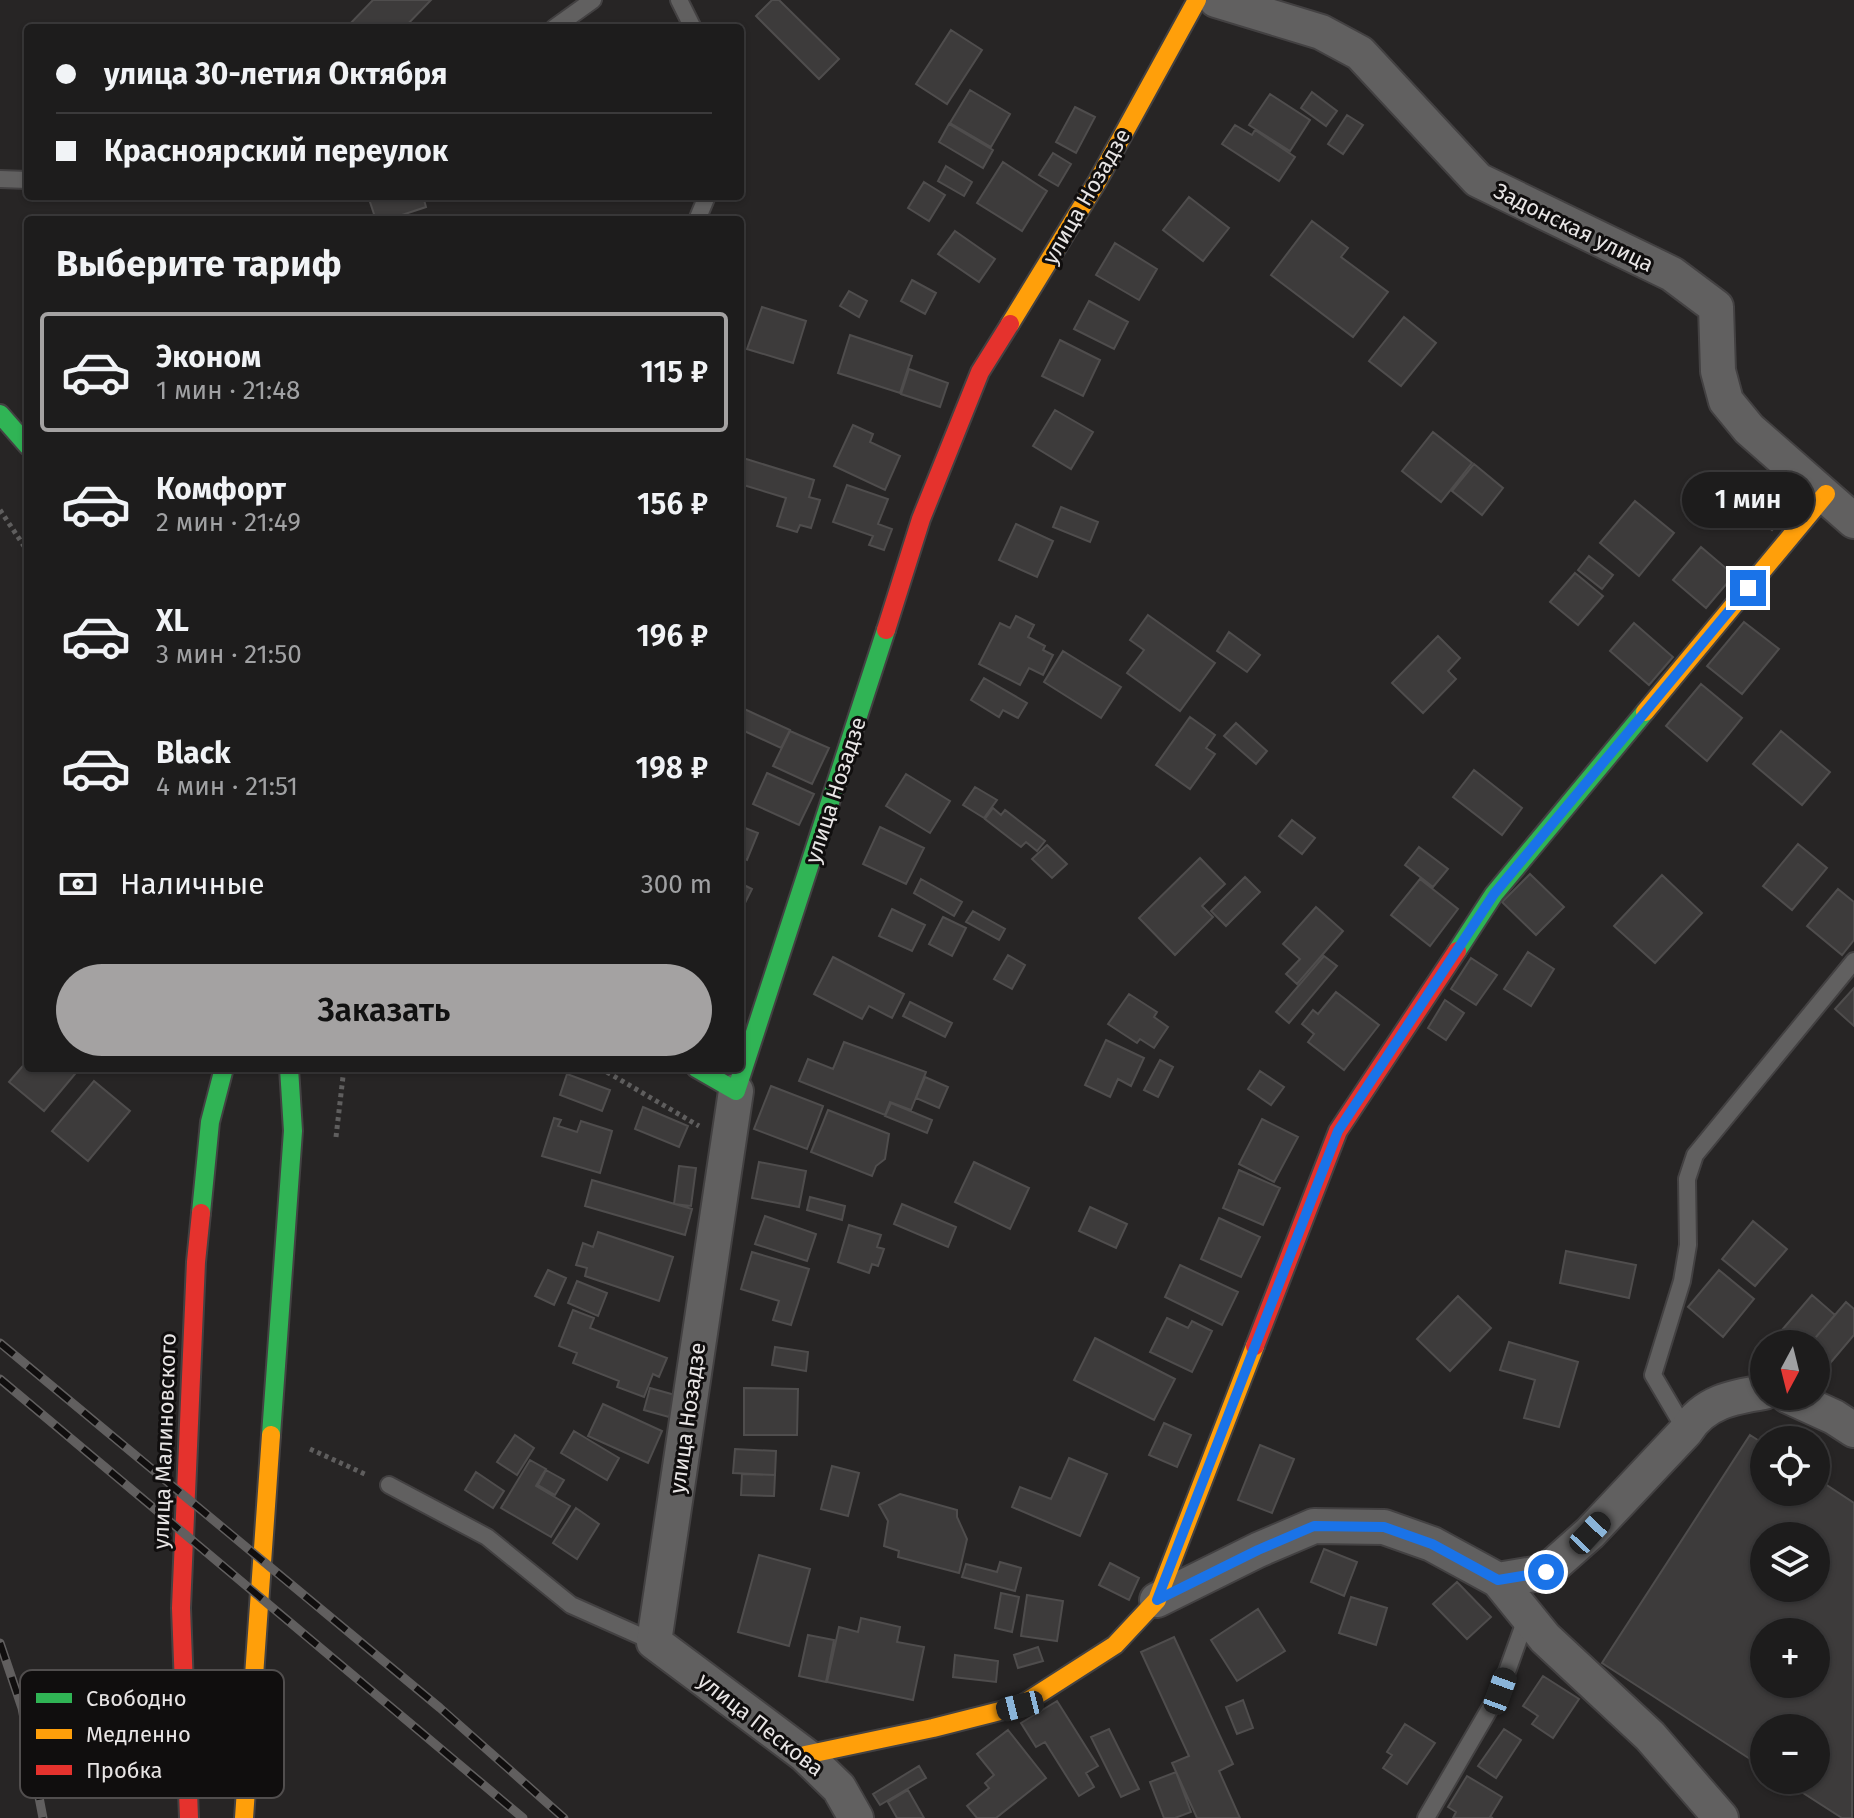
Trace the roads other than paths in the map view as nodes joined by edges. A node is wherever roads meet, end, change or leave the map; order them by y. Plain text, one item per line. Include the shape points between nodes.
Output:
1 (593, 0) edge
2 (679, 0) edge
3 (1197, 0) edge
4 (1216, 0) edge
5 (560, 24) edge
6 (691, 24) edge
7 (0, 179) edge
8 (24, 180) edge
9 (0, 414) edge
10 (24, 441) edge
11 (1826, 494) junction
12 (1854, 521) edge
13 (1854, 961) edge
14 (744, 1067) edge
15 (223, 1072) edge
16 (289, 1072) edge
17 (703, 1072) edge
18 (742, 1072) edge
19 (308, 1081) dead end
20 (736, 1091) junction
21 (293, 1131) junction
22 (1750, 1394) edge
23 (1819, 1410) edge
24 (1854, 1430) edge
25 (1686, 1431) junction
26 (389, 1485) road end
27 (1498, 1580) junction
28 (1157, 1600) junction
29 (1527, 1616) junction
30 (654, 1642) junction
31 (183, 1670) edge
32 (255, 1670) edge
33 (805, 1755) junction
34 (188, 1798) edge
35 (245, 1798) edge
36 (189, 1818) edge
37 (244, 1818) edge
38 (856, 1818) edge
39 (1426, 1818) edge
40 (1721, 1818) edge

1 - 5 lane
2 - 6 lane
3 - 14 main road, улица Нозадзе via 1097,182 980,372 921,519
4 - 11 street, Задонская улица via 1321,32 1360,53 1478,180 1672,274 1716,307 1718,371 1726,401 1749,429
7 - 8 lane
9 - 10 main road
11 - 12 street, Задонская улица
11 - 28 main road via 1494,894 1338,1131
13 - 25 lane via 1695,1155 1687,1179 1682,1281 1653,1375
15 - 31 main road, улица Малиновского via 210,1122 196,1262 181,1608
16 - 21 main road
17 - 20 main road
18 - 20 main road, улица Нозадзе
19 - 21 main road
20 - 30 street, улица Нозадзе
21 - 32 main road
22 - 25 street via 1724,1399 1694,1418
23 - 24 street
25 - 27 street via 1546,1572
26 - 30 lane via 487,1537 571,1605
27 - 28 street via 1432,1544 1384,1527 1314,1526
27 - 29 street
28 - 33 main road via 1115,1645 1020,1706
29 - 39 lane via 1500,1691
29 - 40 street via 1650,1736
30 - 33 street, улица Пескова
33 - 38 street, улица Пескова via 839,1788
34 - 36 main road, улица Малиновского
35 - 37 main road

